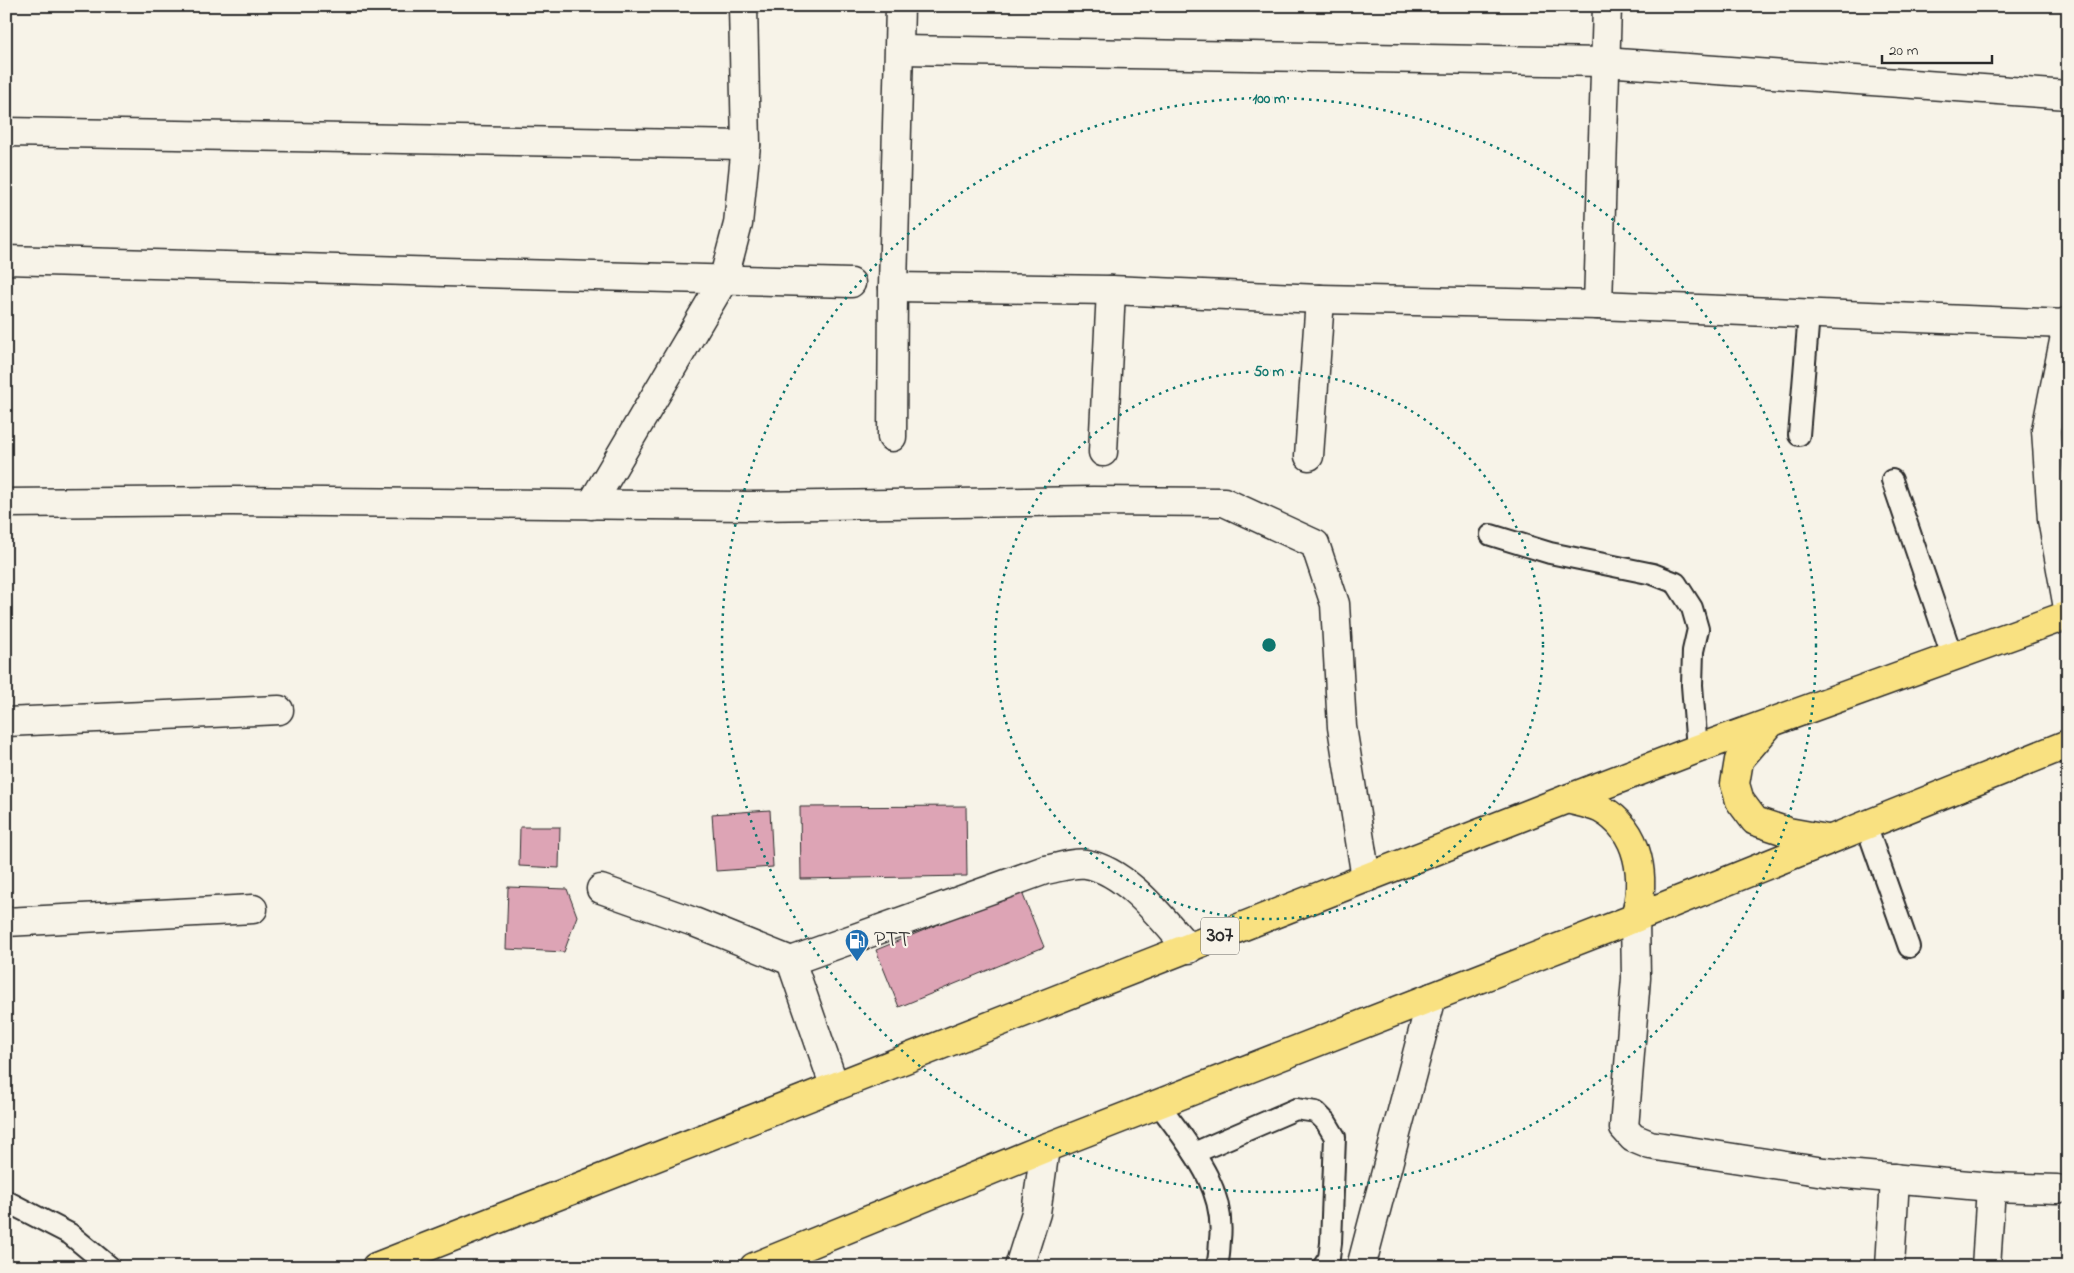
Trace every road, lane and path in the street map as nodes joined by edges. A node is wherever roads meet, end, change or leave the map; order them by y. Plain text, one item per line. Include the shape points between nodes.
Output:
1 (743, 6) edge
2 (900, 6) edge
3 (1607, 6) edge
4 (900, 50) junction
5 (1604, 62) junction
6 (2068, 95) edge
7 (6, 132) edge
8 (746, 145) junction
9 (6, 260) edge
10 (723, 281) junction
11 (851, 283) dead end
12 (893, 287) junction
13 (1112, 290) junction
14 (1320, 299) junction
15 (1598, 305) junction
16 (1810, 314) junction
17 (2067, 322) edge
18 (1799, 434) dead end
19 (892, 437) dead end
20 (1103, 452) dead end
21 (1309, 456) dead end
22 (1892, 480) dead end
23 (6, 503) edge
24 (591, 505) junction
25 (1491, 535) dead end
26 (2068, 608) edge
27 (2068, 615) edge
28 (1952, 656) junction
29 (279, 710) dead end
30 (6, 722) edge
31 (1770, 723) junction
32 (2068, 744) edge
33 (1697, 749) junction
34 (1567, 799) junction
35 (1866, 825) junction
36 (1827, 839) junction
37 (1366, 878) junction
38 (600, 888) dead end
39 (253, 909) dead end
40 (1635, 918) junction
41 (6, 922) edge
42 (1909, 947) dead end
43 (1189, 949) junction
44 (791, 961) junction
45 (1432, 997) junction
46 (834, 1085) junction
47 (1158, 1104) junction
48 (1045, 1148) junction
49 (1194, 1153) junction
50 (1896, 1178) junction
51 (1991, 1187) junction
52 (2057, 1189) dead end
53 (6, 1201) edge
54 (110, 1267) edge
55 (376, 1267) edge
56 (754, 1267) edge
57 (1020, 1267) edge
58 (1216, 1267) edge
59 (1323, 1267) edge
60 (1362, 1267) edge
61 (1890, 1267) edge
62 (1986, 1267) edge

1 - 8 street
2 - 4 street
3 - 5 street
4 - 5 street
4 - 12 street
5 - 6 street
5 - 15 street
7 - 8 street
8 - 10 street via 738,224
9 - 10 street
10 - 11 street
10 - 24 street
12 - 13 street
12 - 19 street
13 - 14 street
13 - 20 street
14 - 15 street
14 - 21 street
15 - 16 street
16 - 17 street
16 - 18 lane
17 - 26 street via 2046,430 2052,518
22 - 28 lane
23 - 24 street via 232,500
24 - 37 street via 1224,502 1315,544 1335,604 1342,727
25 - 33 lane via 1550,553 1653,574 1676,583 1692,608 1698,629 1693,651 1692,685
27 - 28 main road, 307
28 - 31 main road, 307
29 - 30 street
31 - 33 main road, 307
31 - 36 main road via 1739,760 1735,784 1740,801 1755,821 1788,832
32 - 35 main road
33 - 34 main road, 307
34 - 37 main road, 307
34 - 40 main road via 1601,810 1624,828 1634,844 1641,898
35 - 36 main road
35 - 42 lane
36 - 40 main road
37 - 43 main road, 307
38 - 44 street
39 - 41 street
40 - 45 main road
40 - 50 street via 1636,978 1624,1128 1634,1138 1650,1145 1824,1172
43 - 44 street via 1142,897 1108,872 1085,864 1044,870
43 - 46 main road, 307
44 - 46 street
45 - 47 main road
45 - 60 street
46 - 55 main road, 307
47 - 48 main road
47 - 49 lane
48 - 56 main road
48 - 57 street via 1036,1213
49 - 58 lane via 1217,1193 1222,1223
49 - 59 lane via 1296,1109 1316,1112 1335,1137 1331,1243 1329,1258
50 - 51 street
50 - 61 street
51 - 52 street
51 - 62 street
53 - 54 lane via 70,1234

